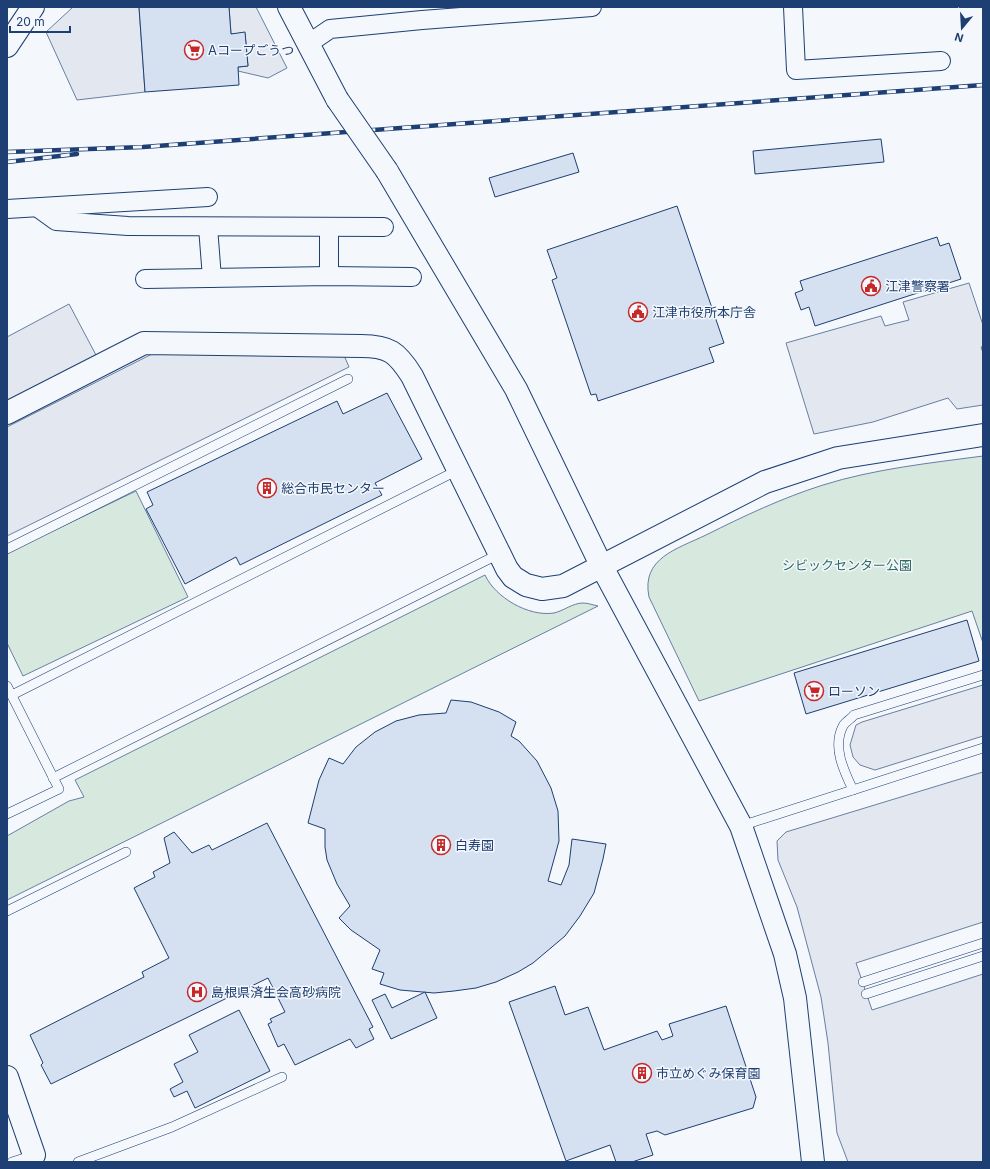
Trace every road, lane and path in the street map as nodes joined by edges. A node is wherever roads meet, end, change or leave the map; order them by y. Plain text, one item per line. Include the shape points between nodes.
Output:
1 (33, 7) edge
2 (289, 7) edge
3 (592, 7) edge
4 (794, 7) edge
5 (308, 44) junction
6 (7, 46) edge
7 (940, 60) dead end
8 (208, 197) dead end
9 (38, 208) junction
10 (7, 209) edge
11 (208, 227) junction
12 (329, 227) junction
13 (384, 227) dead end
14 (329, 276) junction
15 (412, 277) dead end
16 (212, 278) junction
17 (145, 279) dead end
18 (348, 379) dead end
19 (7, 413) edge
20 (983, 435) edge
21 (458, 470) junction
22 (7, 549) edge
23 (499, 554) junction
24 (601, 565) junction
25 (983, 675) edge
26 (7, 686) edge
27 (12, 695) junction
28 (983, 748) edge
29 (53, 778) junction
30 (853, 790) junction
31 (7, 814) edge
32 (741, 826) junction
33 (126, 852) dead end
34 (7, 911) edge
35 (983, 943) edge
36 (983, 956) edge
37 (862, 982) dead end
38 (866, 994) dead end
39 (7, 1077) edge
40 (282, 1077) dead end
41 (35, 1158) edge
42 (12, 1162) edge
43 (78, 1162) edge
44 (813, 1162) edge

1 - 6 main road
2 - 5 main road
3 - 5 street via 330,29
4 - 7 street via 796,70
5 - 24 main road, bridge via 337,99 387,171 516,389
8 - 9 street
9 - 10 street
9 - 11 street via 56,221 128,226
11 - 12 street
11 - 16 street
12 - 13 street
12 - 14 street
14 - 15 street
14 - 16 street
16 - 17 street
18 - 22 lane
19 - 21 main road via 144,343 373,346 384,348 403,361
20 - 24 main road via 838,458 765,482
21 - 23 main road
21 - 27 lane
23 - 24 main road via 513,577 526,585 542,589 568,584
23 - 29 lane
24 - 32 main road
25 - 30 lane via 854,715 844,725 839,748 841,764
26 - 27 lane
27 - 29 lane
28 - 30 lane
29 - 31 lane via 59,789
30 - 32 lane
32 - 44 main road via 785,954 794,991
33 - 34 lane
35 - 37 lane
36 - 38 lane
39 - 41 main road
40 - 43 lane via 172,1127
41 - 42 lane

